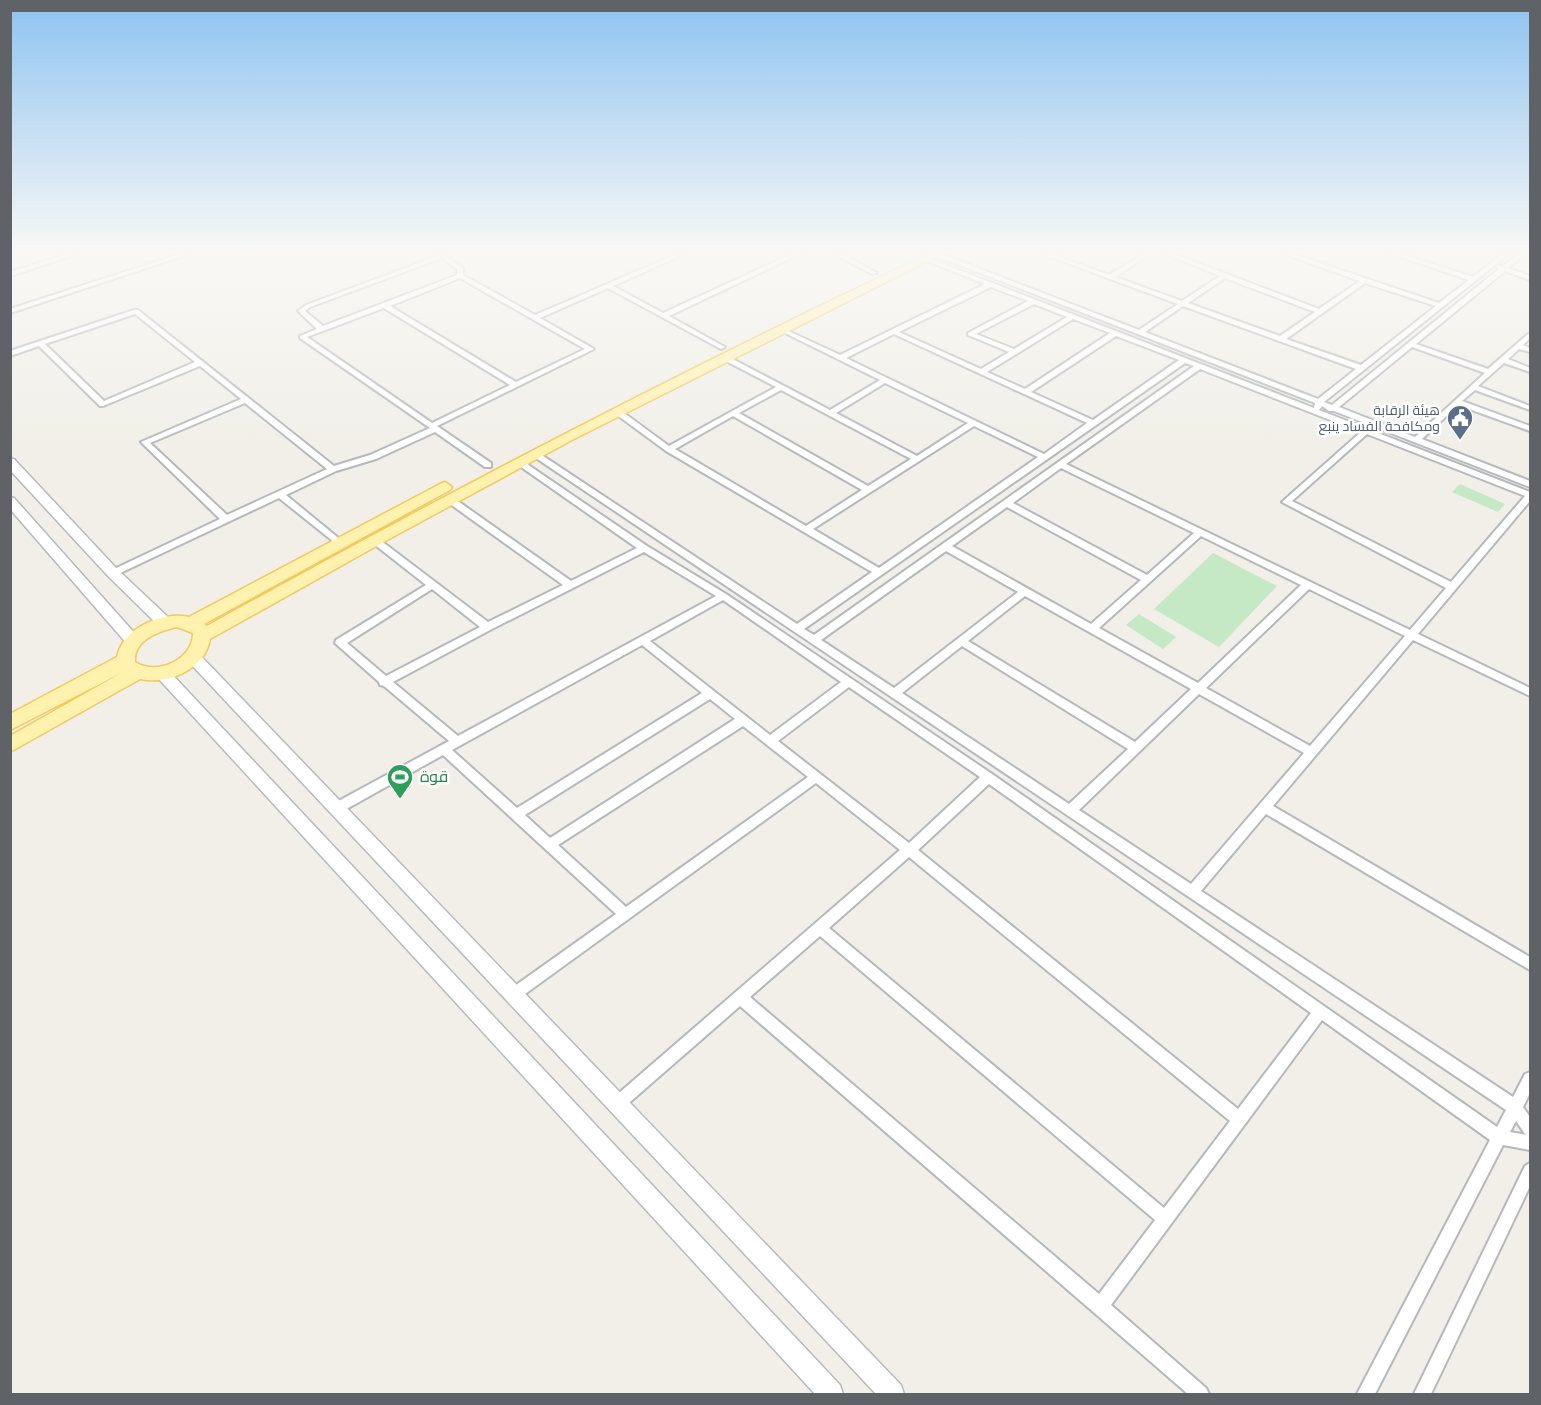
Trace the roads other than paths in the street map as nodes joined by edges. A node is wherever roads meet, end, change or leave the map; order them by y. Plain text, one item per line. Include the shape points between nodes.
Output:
1 (114, 319) edge
2 (145, 319) edge
3 (310, 319) edge
4 (349, 319) edge
5 (406, 319) edge
6 (535, 319) edge
7 (667, 319) edge
8 (787, 319) edge
9 (801, 319) edge
10 (921, 319) edge
11 (1000, 319) edge
12 (1069, 319) edge
13 (1079, 319) edge
14 (1100, 319) edge
15 (1160, 319) edge
16 (1225, 319) edge
17 (1311, 319) edge
18 (1425, 319) edge
19 (1444, 319) edge
20 (322, 329) junction
21 (780, 329) junction
22 (894, 332) junction
23 (1115, 333) junction
24 (1139, 333) junction
25 (1530, 335) edge
26 (1281, 339) junction
27 (41, 344) junction
28 (1412, 345) junction
29 (1518, 346) junction
30 (1530, 350) edge
31 (723, 352) junction
32 (1014, 352) junction
33 (10, 354) edge
34 (840, 358) junction
35 (1184, 360) junction
36 (1503, 360) junction
37 (200, 363) junction
38 (1199, 366) junction
39 (1361, 368) junction
40 (1530, 370) edge
41 (982, 372) junction
42 (1489, 372) junction
43 (885, 380) junction
44 (516, 385) junction
45 (781, 387) junction
46 (1473, 387) junction
47 (1026, 392) junction
48 (245, 400) junction
49 (1319, 402) junction
50 (1457, 402) junction
51 (1530, 408) edge
52 (1336, 409) junction
53 (617, 412) junction
54 (1318, 412) junction
55 (734, 413) junction
56 (830, 413) junction
57 (973, 423) junction
58 (1093, 423) junction
59 (433, 427) junction
60 (1530, 429) edge
61 (1366, 430) junction
62 (1416, 440) junction
63 (669, 449) junction
64 (534, 454) junction
65 (1044, 457) junction
66 (917, 459) junction
67 (10, 462) edge
68 (518, 462) junction
69 (488, 465) junction
70 (1060, 465) junction
71 (333, 469) junction
72 (1530, 484) edge
73 (868, 490) junction
74 (280, 494) junction
75 (1530, 495) edge
76 (449, 499) junction
77 (10, 501) edge
78 (1006, 503) junction
79 (959, 516) junction
80 (226, 519) junction
81 (974, 526) junction
82 (806, 530) junction
83 (1200, 532) junction
84 (373, 539) junction
85 (339, 543) junction
86 (945, 547) junction
87 (644, 548) junction
88 (879, 572) junction
89 (113, 573) junction
90 (1147, 579) junction
91 (1308, 584) junction
92 (432, 585) junction
93 (570, 585) junction
94 (1452, 587) junction
95 (1025, 591) junction
96 (723, 596) junction
97 (165, 623) junction
98 (487, 627) junction
99 (1092, 628) junction
100 (797, 629) junction
101 (197, 630) junction
102 (1412, 635) junction
103 (814, 640) junction
104 (133, 641) junction
105 (643, 641) junction
106 (961, 641) junction
107 (193, 657) junction
108 (130, 667) junction
109 (162, 673) junction
110 (384, 682) junction
111 (848, 682) junction
112 (1199, 688) junction
113 (1530, 692) edge
114 (710, 694) junction
115 (894, 694) junction
116 (743, 720) junction
117 (10, 723) edge
118 (770, 741) junction
119 (458, 742) junction
120 (10, 745) edge
121 (1136, 748) junction
122 (444, 749) junction
123 (1312, 752) junction
124 (816, 777) junction
125 (988, 777) junction
126 (1265, 807) junction
127 (337, 808) junction
128 (1070, 811) junction
129 (516, 815) junction
130 (549, 845) junction
131 (909, 850) junction
132 (1192, 892) junction
133 (625, 914) junction
134 (820, 927) junction
135 (1530, 964) edge
136 (514, 995) junction
137 (740, 997) junction
138 (1320, 1012) junction
139 (1530, 1079) edge
140 (617, 1104) junction
141 (1515, 1107) junction
142 (1240, 1120) junction
143 (1530, 1129) edge
144 (1500, 1137) junction
145 (1530, 1143) edge
146 (1530, 1171) edge
147 (1165, 1219) junction
148 (1100, 1306) junction
149 (831, 1395) edge
150 (892, 1395) edge
151 (1200, 1395) edge
152 (1366, 1395) edge
153 (1422, 1395) edge

1 - 27 street
2 - 37 street
3 - 20 street
4 - 20 street
5 - 44 street
6 - 44 street via 590,349
7 - 31 street
8 - 31 main road
9 - 21 main road
10 - 22 street
11 - 32 street via 970,334
12 - 32 street
13 - 23 street
14 - 24 street
15 - 24 street
16 - 26 street
17 - 26 street
18 - 39 street
19 - 28 street
20 - 59 street via 302,336
21 - 31 main road
21 - 34 street
22 - 34 street
22 - 41 street
23 - 35 street
23 - 47 street
24 - 49 street
25 - 29 street
26 - 39 street
27 - 33 street
27 - 37 street via 103,404
28 - 42 street
28 - 52 street
29 - 30 street
29 - 36 street
31 - 45 street
31 - 53 main road
31 - 69 main road
32 - 41 street
34 - 43 street
35 - 38 street
35 - 58 street
36 - 40 street
36 - 42 street
37 - 48 street
38 - 54 street
38 - 70 street
39 - 49 street
41 - 47 street
42 - 46 street
43 - 56 street
43 - 57 street
44 - 59 street
45 - 55 street
45 - 56 street
46 - 50 street
46 - 51 street
47 - 58 street
48 - 71 street
48 - 80 street via 145,442
49 - 52 street
49 - 54 street
50 - 60 street
50 - 62 street
52 - 54 street
52 - 62 street
53 - 63 street
53 - 64 main road
54 - 61 street
55 - 63 street
55 - 73 street
56 - 66 street
57 - 65 street
57 - 66 street
58 - 65 street
59 - 69 street
59 - 71 street via 373,457
61 - 75 street
61 - 94 street via 1286,501
62 - 72 street
63 - 82 street
64 - 68 main road
64 - 100 street
65 - 79 street
66 - 73 street
67 - 89 main road
68 - 76 main road
68 - 87 street
69 - 85 main road
70 - 78 street
70 - 83 street
71 - 74 street
73 - 82 street
74 - 80 street
74 - 85 street
75 - 94 street
76 - 84 main road
76 - 93 street
77 - 104 main road
78 - 81 street
78 - 90 street
79 - 81 street
79 - 88 street
80 - 89 street
81 - 86 street
82 - 88 street
83 - 90 street
83 - 91 street
84 - 92 street
84 - 101 main road
85 - 101 main road
86 - 95 street
86 - 103 street
87 - 93 street
87 - 96 street
88 - 100 street
89 - 97 main road
90 - 99 street
91 - 102 street
91 - 112 street
92 - 98 street
92 - 110 street via 340,643
93 - 98 street
94 - 102 street
95 - 99 street
95 - 106 street
96 - 105 street
96 - 111 street
97 - 101 main road via 177,621
97 - 104 main road
98 - 110 street
99 - 112 street
100 - 103 street
101 - 107 main road via 200,647
102 - 113 street
102 - 123 street
103 - 115 street
104 - 108 main road via 127,650
105 - 114 street
105 - 119 street
106 - 115 street
106 - 121 street
107 - 109 main road
107 - 127 main road
108 - 109 main road via 155,675
108 - 117 main road
108 - 120 main road
109 - 149 main road
110 - 119 street
111 - 118 street
111 - 125 street
112 - 121 street
112 - 123 street
114 - 116 street
114 - 129 street
115 - 128 street
116 - 118 street
116 - 130 street
118 - 124 street
119 - 122 street
121 - 128 street
122 - 127 street
122 - 129 street
123 - 126 street
124 - 131 street
124 - 133 street
125 - 131 street
125 - 138 street
126 - 132 street
126 - 135 street
127 - 136 main road
128 - 132 street
129 - 130 street
130 - 133 street
131 - 134 street
131 - 142 street
132 - 141 street
133 - 136 street
134 - 137 street
134 - 147 street
136 - 140 main road
137 - 140 street
137 - 148 street
138 - 142 street
138 - 144 street
139 - 141 street
140 - 150 main road
141 - 143 street
141 - 144 street
142 - 147 street
144 - 145 street
144 - 152 street
146 - 153 street
147 - 148 street
148 - 151 street

